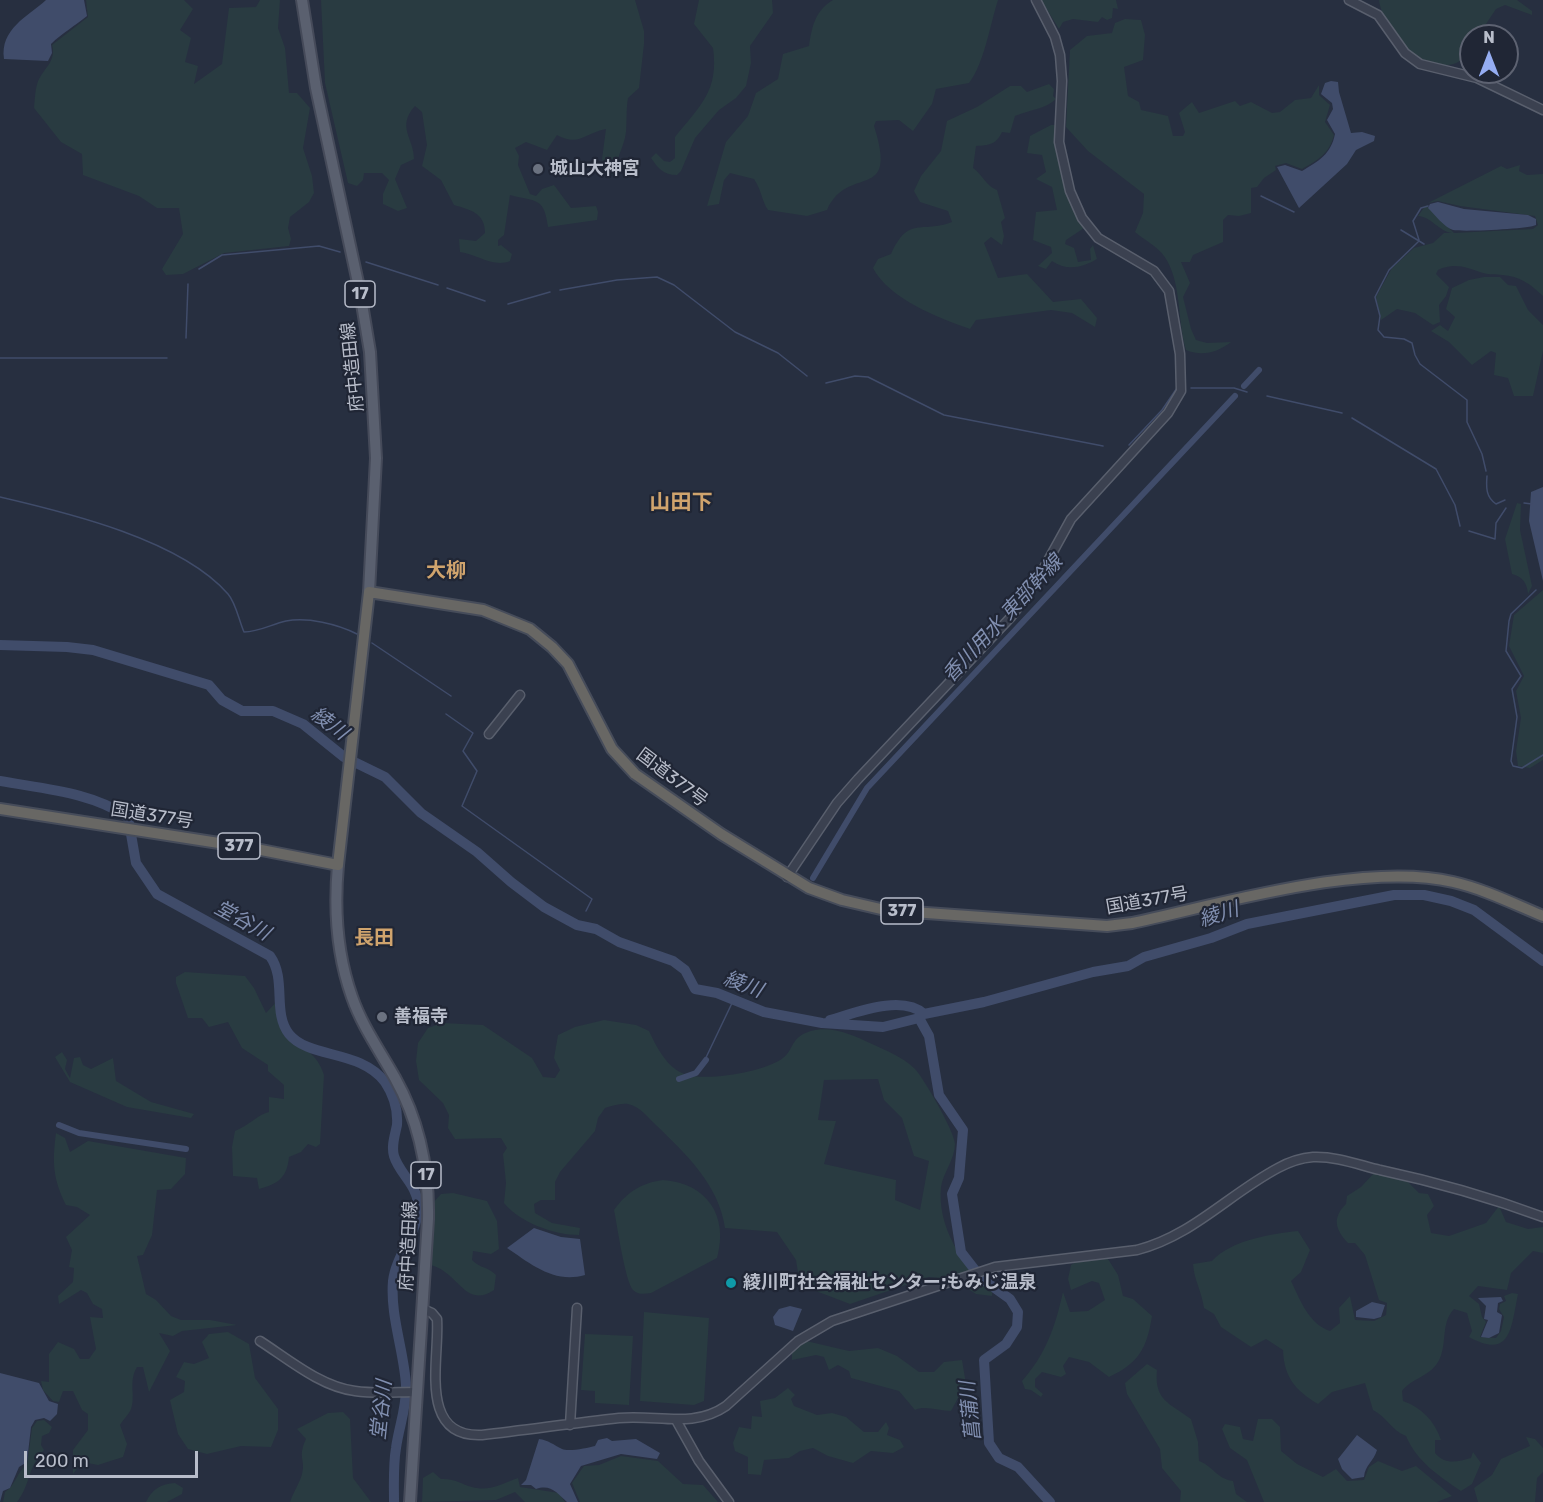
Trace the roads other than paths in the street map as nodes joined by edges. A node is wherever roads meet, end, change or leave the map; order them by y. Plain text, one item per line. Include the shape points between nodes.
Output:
1 (302, 0) edge
2 (1036, 0) edge
3 (1348, 0) edge
4 (1543, 110) edge
5 (369, 592) junction
6 (520, 695) dead end
7 (489, 734) dead end
8 (0, 809) edge
9 (338, 865) junction
10 (787, 877) junction
11 (1543, 916) edge
12 (1543, 1217) edge
13 (577, 1308) dead end
14 (423, 1309) junction
15 (260, 1341) dead end
16 (410, 1392) junction
17 (676, 1420) junction
18 (570, 1425) junction
19 (410, 1502) edge
20 (729, 1502) edge

1 - 5 main road, 府中造田線 / 17 via 320,109 364,311 372,374 376,458
2 - 10 street via 1060,54 1059,142 1070,192 1082,218 1098,238 1154,271 1169,291 1180,354 1180,391 1168,413 1071,519 1024,601 837,803
3 - 4 street via 1378,15 1405,53 1419,64 1477,78
5 - 9 highway
5 - 10 highway, 国道377号 / 377 via 483,610 530,629 568,664 612,749 635,774
6 - 7 street
8 - 9 highway, 国道377号 / 377
9 - 14 main road, 府中造田線 / 17 via 338,933 347,984 363,1023 409,1108 422,1150 428,1205
10 - 11 highway, 国道377号 / 377 via 842,900 885,910 1070,925 1132,923 1313,885 1391,878 1454,882
12 - 17 street via 1463,1189 1338,1160 1311,1157 1293,1161 1159,1244 1137,1250 1022,1262 977,1272 850,1314 798,1341 720,1410 703,1417
13 - 18 street
14 - 16 main road, 府中造田線 / 17
14 - 18 street via 437,1321 434,1378 442,1412 453,1429 465,1435 482,1435
15 - 16 street via 340,1388
16 - 19 main road, 府中造田線 / 17
17 - 18 street via 622,1418
17 - 20 street

